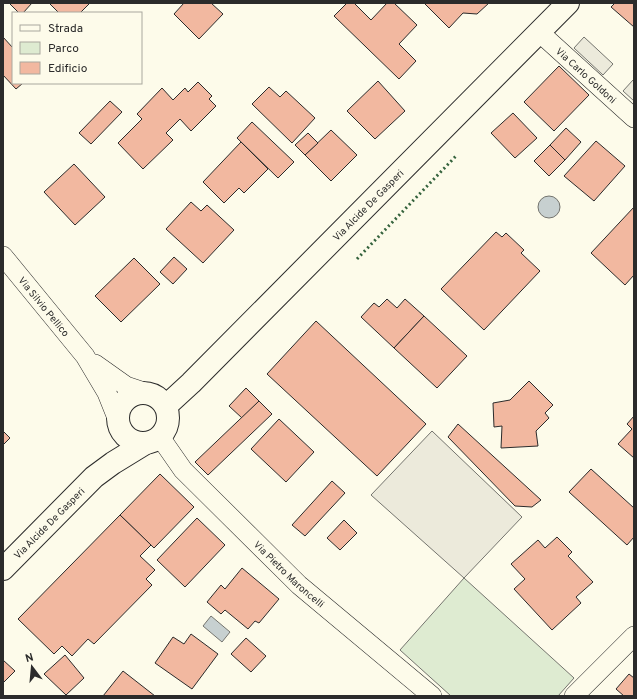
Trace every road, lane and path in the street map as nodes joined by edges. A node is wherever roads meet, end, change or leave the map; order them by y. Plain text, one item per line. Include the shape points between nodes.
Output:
1 (568, 3) edge
2 (539, 32) junction
3 (634, 118) edge
4 (3, 256) edge
5 (85, 356) junction
6 (144, 392) junction
7 (166, 406) junction
8 (118, 422) junction
9 (152, 441) junction
10 (94, 477) junction
11 (3, 569) edge
12 (634, 636) edge
13 (432, 696) edge
14 (574, 696) edge

1 - 2 main road, Via Alcide De Gasperi
2 - 3 street, Via Carlo Goldoni
2 - 7 main road, Via Alcide De Gasperi
4 - 5 street, Via Silvio Pellico
5 - 6 street, Via Silvio Pellico via 118,382
5 - 8 street, Via Silvio Pellico via 104,386
6 - 7 main road via 160,399
6 - 8 main road via 126,400 119,410
7 - 9 main road via 166,431
8 - 9 main road via 122,433 128,439 135,442
8 - 10 main road, Via Alcide De Gasperi via 108,456
9 - 10 main road, Via Alcide De Gasperi via 112,463
9 - 13 street, Via Pietro Maroncelli via 299,585
10 - 11 main road, Via Alcide De Gasperi
12 - 14 street

